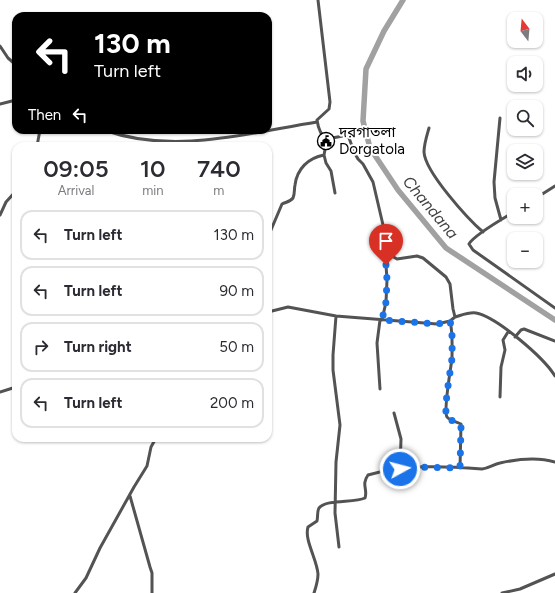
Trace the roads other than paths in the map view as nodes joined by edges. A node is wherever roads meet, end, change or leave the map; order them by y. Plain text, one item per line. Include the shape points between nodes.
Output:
1 (318, 0) edge
2 (0, 46) edge
3 (12, 62) edge
4 (12, 101) edge
5 (0, 104) edge
6 (500, 118) dead end
7 (317, 122) junction
8 (429, 128) dead end
9 (272, 130) edge
10 (118, 134) edge
11 (250, 134) edge
12 (327, 140) junction
13 (324, 155) junction
14 (555, 186) edge
15 (335, 193) dead end
16 (543, 194) edge
17 (12, 195) edge
18 (0, 216) edge
19 (507, 216) edge
20 (501, 220) junction
21 (272, 228) edge
22 (483, 232) junction
23 (390, 255) junction
24 (555, 308) edge
25 (272, 311) edge
26 (336, 316) junction
27 (455, 317) junction
28 (381, 320) junction
29 (450, 321) junction
30 (508, 332) junction
31 (515, 338) junction
32 (555, 341) edge
33 (555, 376) edge
34 (12, 388) edge
35 (380, 388) dead end
36 (0, 392) edge
37 (500, 397) dead end
38 (394, 413) dead end
39 (154, 442) edge
40 (555, 462) edge
41 (460, 468) junction
42 (400, 469) junction
43 (130, 496) junction
44 (336, 502) junction
45 (339, 547) dead end
46 (555, 574) edge
47 (75, 593) edge
48 (152, 593) edge
49 (314, 593) edge
50 (502, 593) edge

1 - 7 street via 330,102 329,109
2 - 3 street
4 - 5 street
6 - 20 street via 494,182
7 - 9 street
7 - 12 street
8 - 22 street via 424,151 428,164 461,210
10 - 11 street via 131,138 194,141
12 - 13 street
12 - 23 street via 348,135 354,152 368,171 374,182
13 - 15 street via 331,171
13 - 21 street via 314,158 299,170 296,175 294,196 282,204
14 - 16 street
17 - 18 street
19 - 20 street
20 - 22 street
22 - 24 street via 470,241 473,250
23 - 27 street via 397,259 417,256 423,258 446,277 450,284
23 - 28 street via 386,265 386,302
25 - 26 street via 288,307
26 - 28 street
26 - 44 street via 333,370 340,425 336,462
27 - 29 street
27 - 30 street via 470,313 479,314
28 - 29 street via 437,324
28 - 35 street via 377,343
29 - 41 street via 452,358 446,414 448,418 460,424
30 - 31 street
30 - 37 street via 503,340 505,350 500,371
31 - 32 street via 524,329
31 - 33 street via 541,358
34 - 36 street
38 - 42 street via 401,439
39 - 43 street via 147,466
40 - 41 street via 532,459 499,463 490,468
41 - 42 street
42 - 44 street via 368,475 364,481 365,498
43 - 47 street via 86,578
43 - 48 street via 152,573
44 - 45 street
44 - 49 street via 320,507 317,521 307,531 317,568 318,580
46 - 50 street via 520,589

